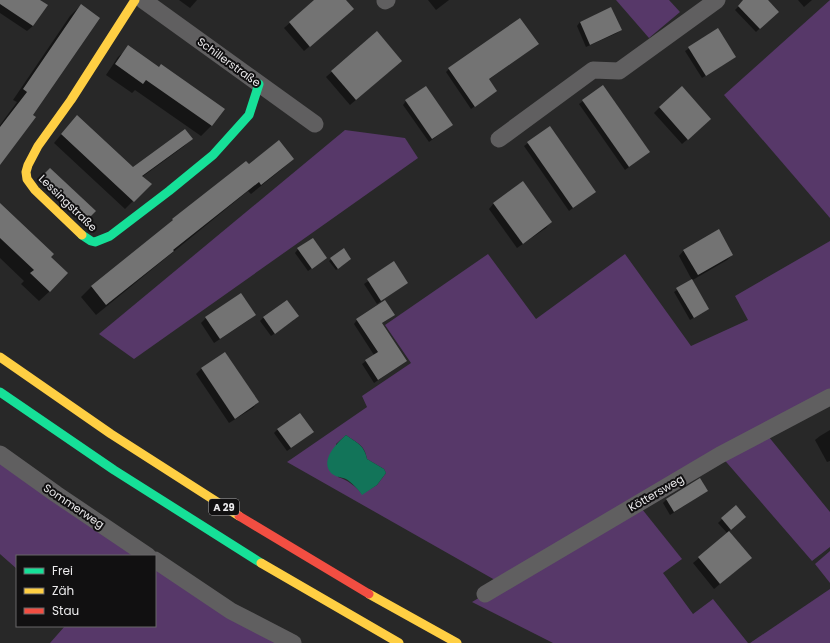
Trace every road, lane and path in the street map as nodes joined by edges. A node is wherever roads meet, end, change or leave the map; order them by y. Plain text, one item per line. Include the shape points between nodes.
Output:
1 (135, 0) edge
2 (143, 0) edge
3 (716, 0) edge
4 (259, 84) junction
5 (315, 124) dead end
6 (499, 139) dead end
7 (0, 357) edge
8 (0, 392) edge
9 (830, 397) edge
10 (0, 454) edge
11 (147, 555) edge
12 (156, 561) edge
13 (485, 594) dead end
14 (293, 643) edge
15 (399, 643) edge
16 (457, 643) edge

1 - 4 main road, Lessingstraße via 33,154 26,171 26,177 35,190 90,241 100,241 115,233 213,155 249,115
2 - 4 street, Schillerstraße
3 - 6 street via 619,72 592,70
4 - 5 street, Schillerstraße
7 - 16 main road, A 29 via 114,437 207,497 299,554
8 - 15 main road, A 29 via 186,517 281,576
9 - 13 street, Köttersweg via 720,455
10 - 11 street, Sommerweg
12 - 14 street via 231,611

